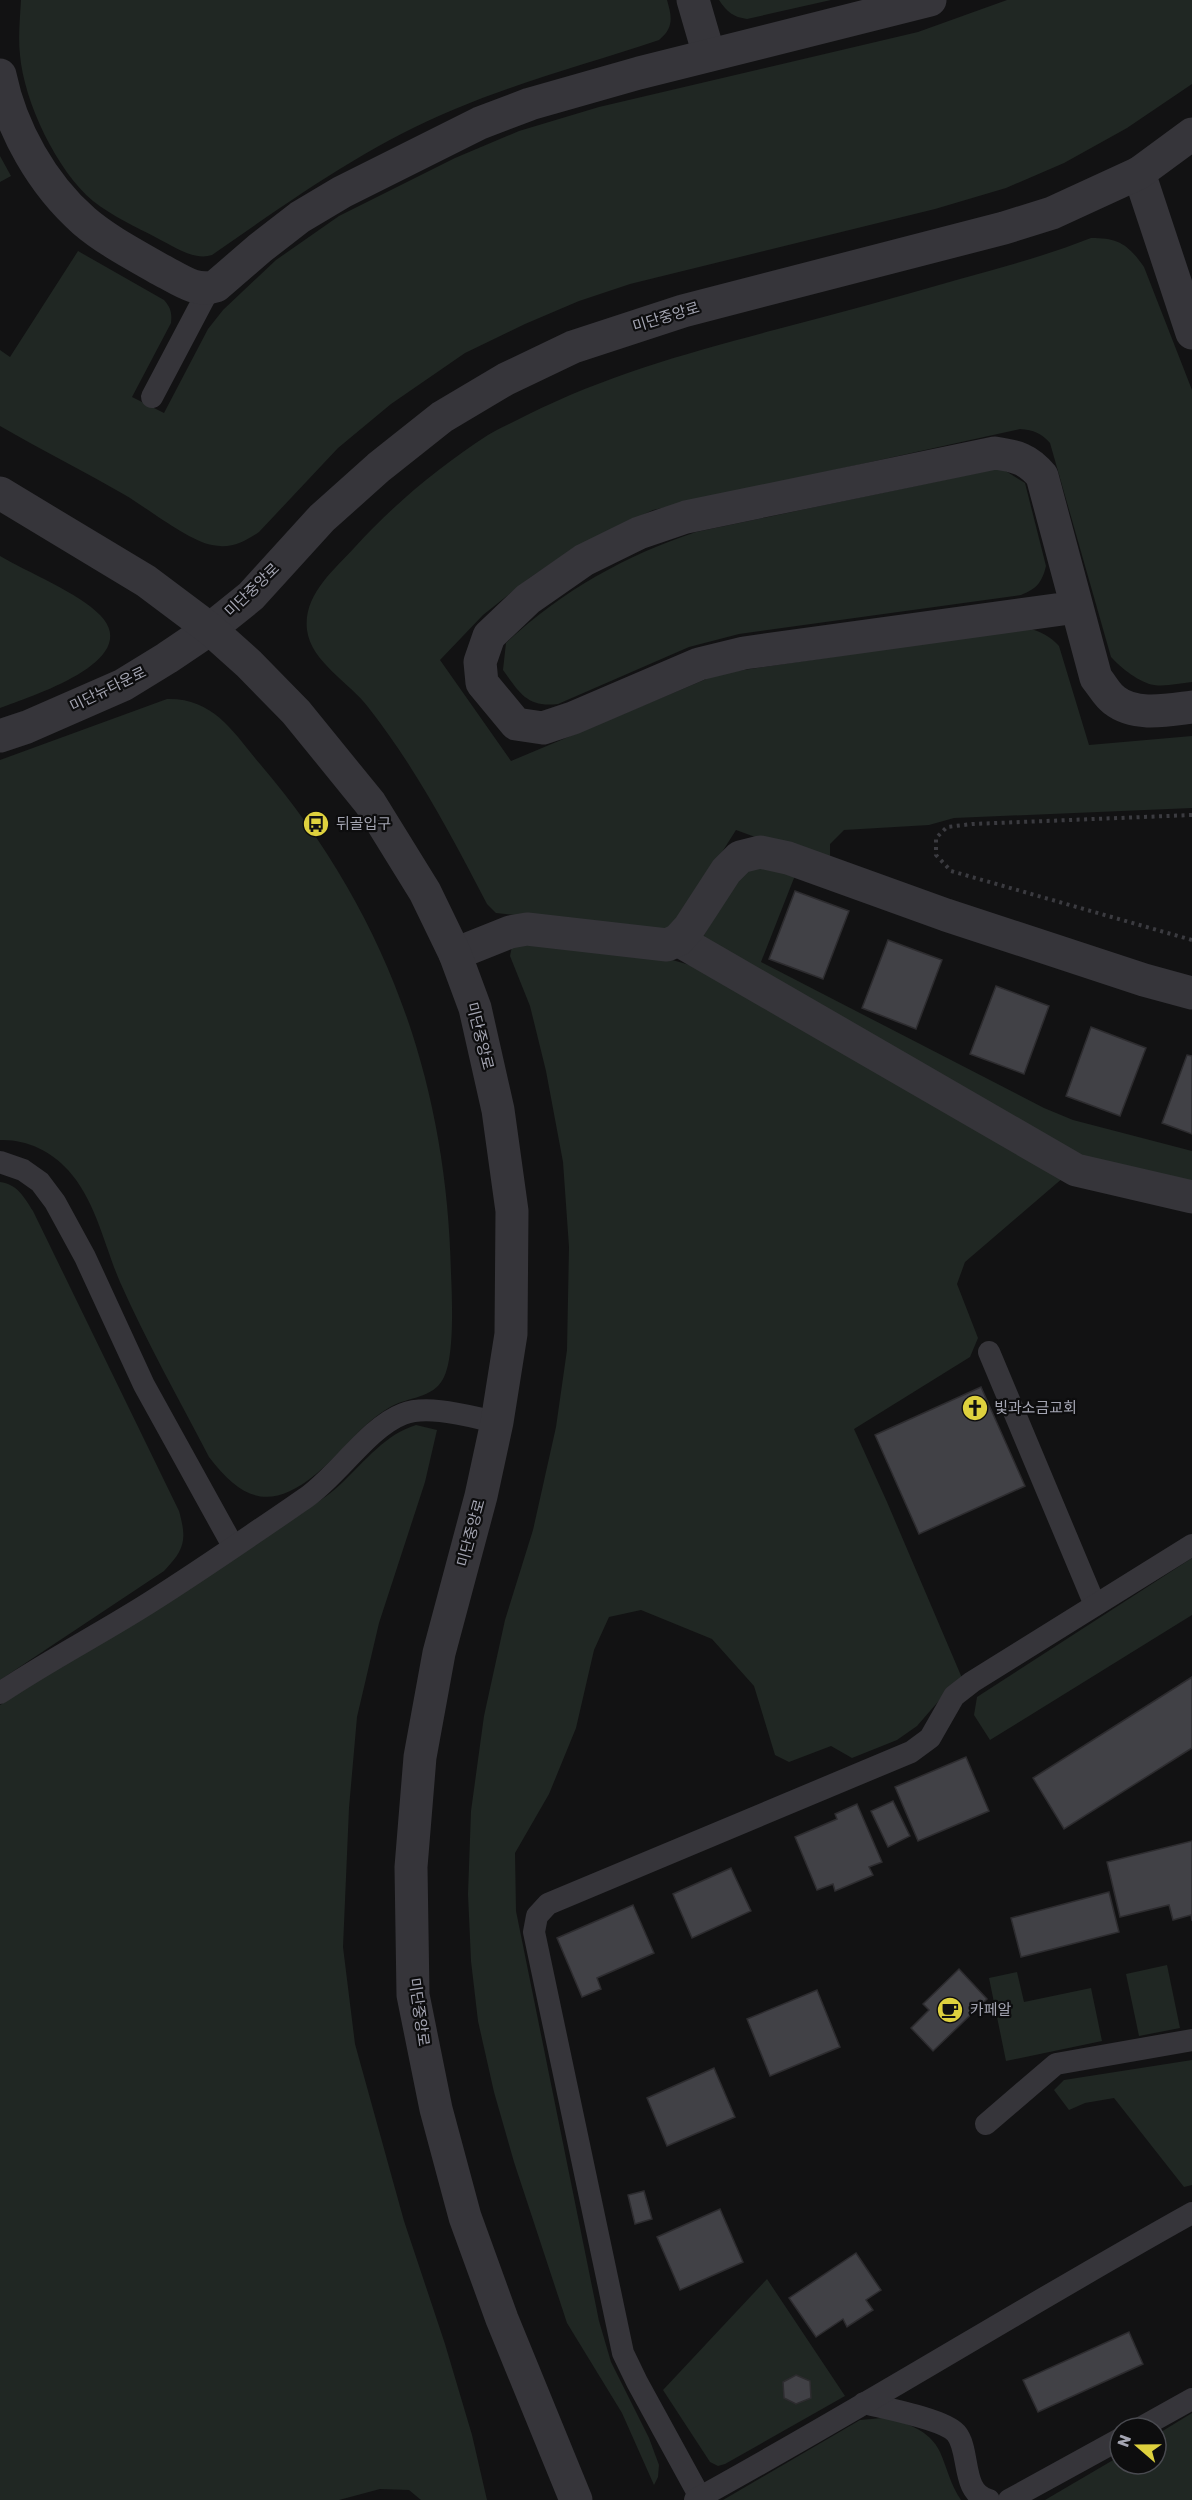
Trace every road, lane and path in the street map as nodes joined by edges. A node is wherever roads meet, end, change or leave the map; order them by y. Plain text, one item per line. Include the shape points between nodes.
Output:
1 (693, 0) edge
2 (930, 0) edge
3 (709, 56) junction
4 (0, 75) edge
5 (1192, 134) edge
6 (1139, 173) junction
7 (208, 289) junction
8 (1192, 333) edge
9 (152, 398) dead end
10 (0, 493) edge
11 (1077, 608) junction
12 (210, 629) junction
13 (1192, 707) edge
14 (0, 736) edge
15 (1192, 815) edge
16 (678, 940) junction
17 (1192, 940) edge
18 (455, 954) junction
19 (1192, 993) edge
20 (0, 1162) edge
21 (1192, 1197) edge
22 (989, 1352) dead end
23 (497, 1422) junction
24 (1192, 1545) edge
25 (233, 1546) junction
26 (1095, 1605) junction
27 (0, 1693) edge
28 (1192, 2040) edge
29 (986, 2124) dead end
30 (1192, 2213) edge
31 (1192, 2399) edge
32 (864, 2403) junction
33 (1162, 2416) edge
34 (1108, 2446) edge
35 (698, 2499) edge
36 (576, 2500) edge
37 (989, 2500) edge
38 (1009, 2500) edge

1 - 3 street
2 - 3 street
3 - 7 street via 551,98 480,123 300,217
4 - 7 street via 17,127 34,160 83,220 155,266 194,287
5 - 6 street, 미단중앙로
6 - 8 street
6 - 12 street, 미단중앙로 via 1052,213 683,310 573,347 506,379 442,417 379,467 322,518 251,596
7 - 9 lane
10 - 12 street, 미단중앙로 via 147,582
11 - 11 street via 1042,476 1032,464 1017,456 994,453 686,517 639,533 584,560 528,599 489,636 480,662 482,683 516,724 543,728 699,664 744,653
11 - 13 street via 1096,678 1115,700 1137,710
12 - 14 street, 미단뉴타운로 via 123,685
12 - 18 street, 미단중앙로 via 296,712 370,803 425,892
15 - 17 path via 947,827 936,838 936,855 951,871
16 - 18 street via 667,945 527,929
16 - 19 street via 726,871 740,857 760,852
16 - 21 street via 1076,1170
18 - 23 street, 미단중앙로 via 475,1008 498,1110 512,1211 511,1334
20 - 25 lane via 23,1170 40,1182 55,1202 144,1385
22 - 26 lane
23 - 25 lane via 421,1410 405,1413 387,1422 309,1495
23 - 36 street, 미단중앙로 via 438,1653 420,1757 411,1867 413,1995 436,2109 465,2217
24 - 26 lane
25 - 27 lane
26 - 35 lane via 954,1696 930,1738 911,1752 548,1904 537,1916 534,1932 623,2353
28 - 29 lane via 1056,2064
30 - 32 lane
31 - 33 lane
32 - 35 lane
32 - 37 lane via 945,2424 957,2434 973,2488
34 - 38 lane

